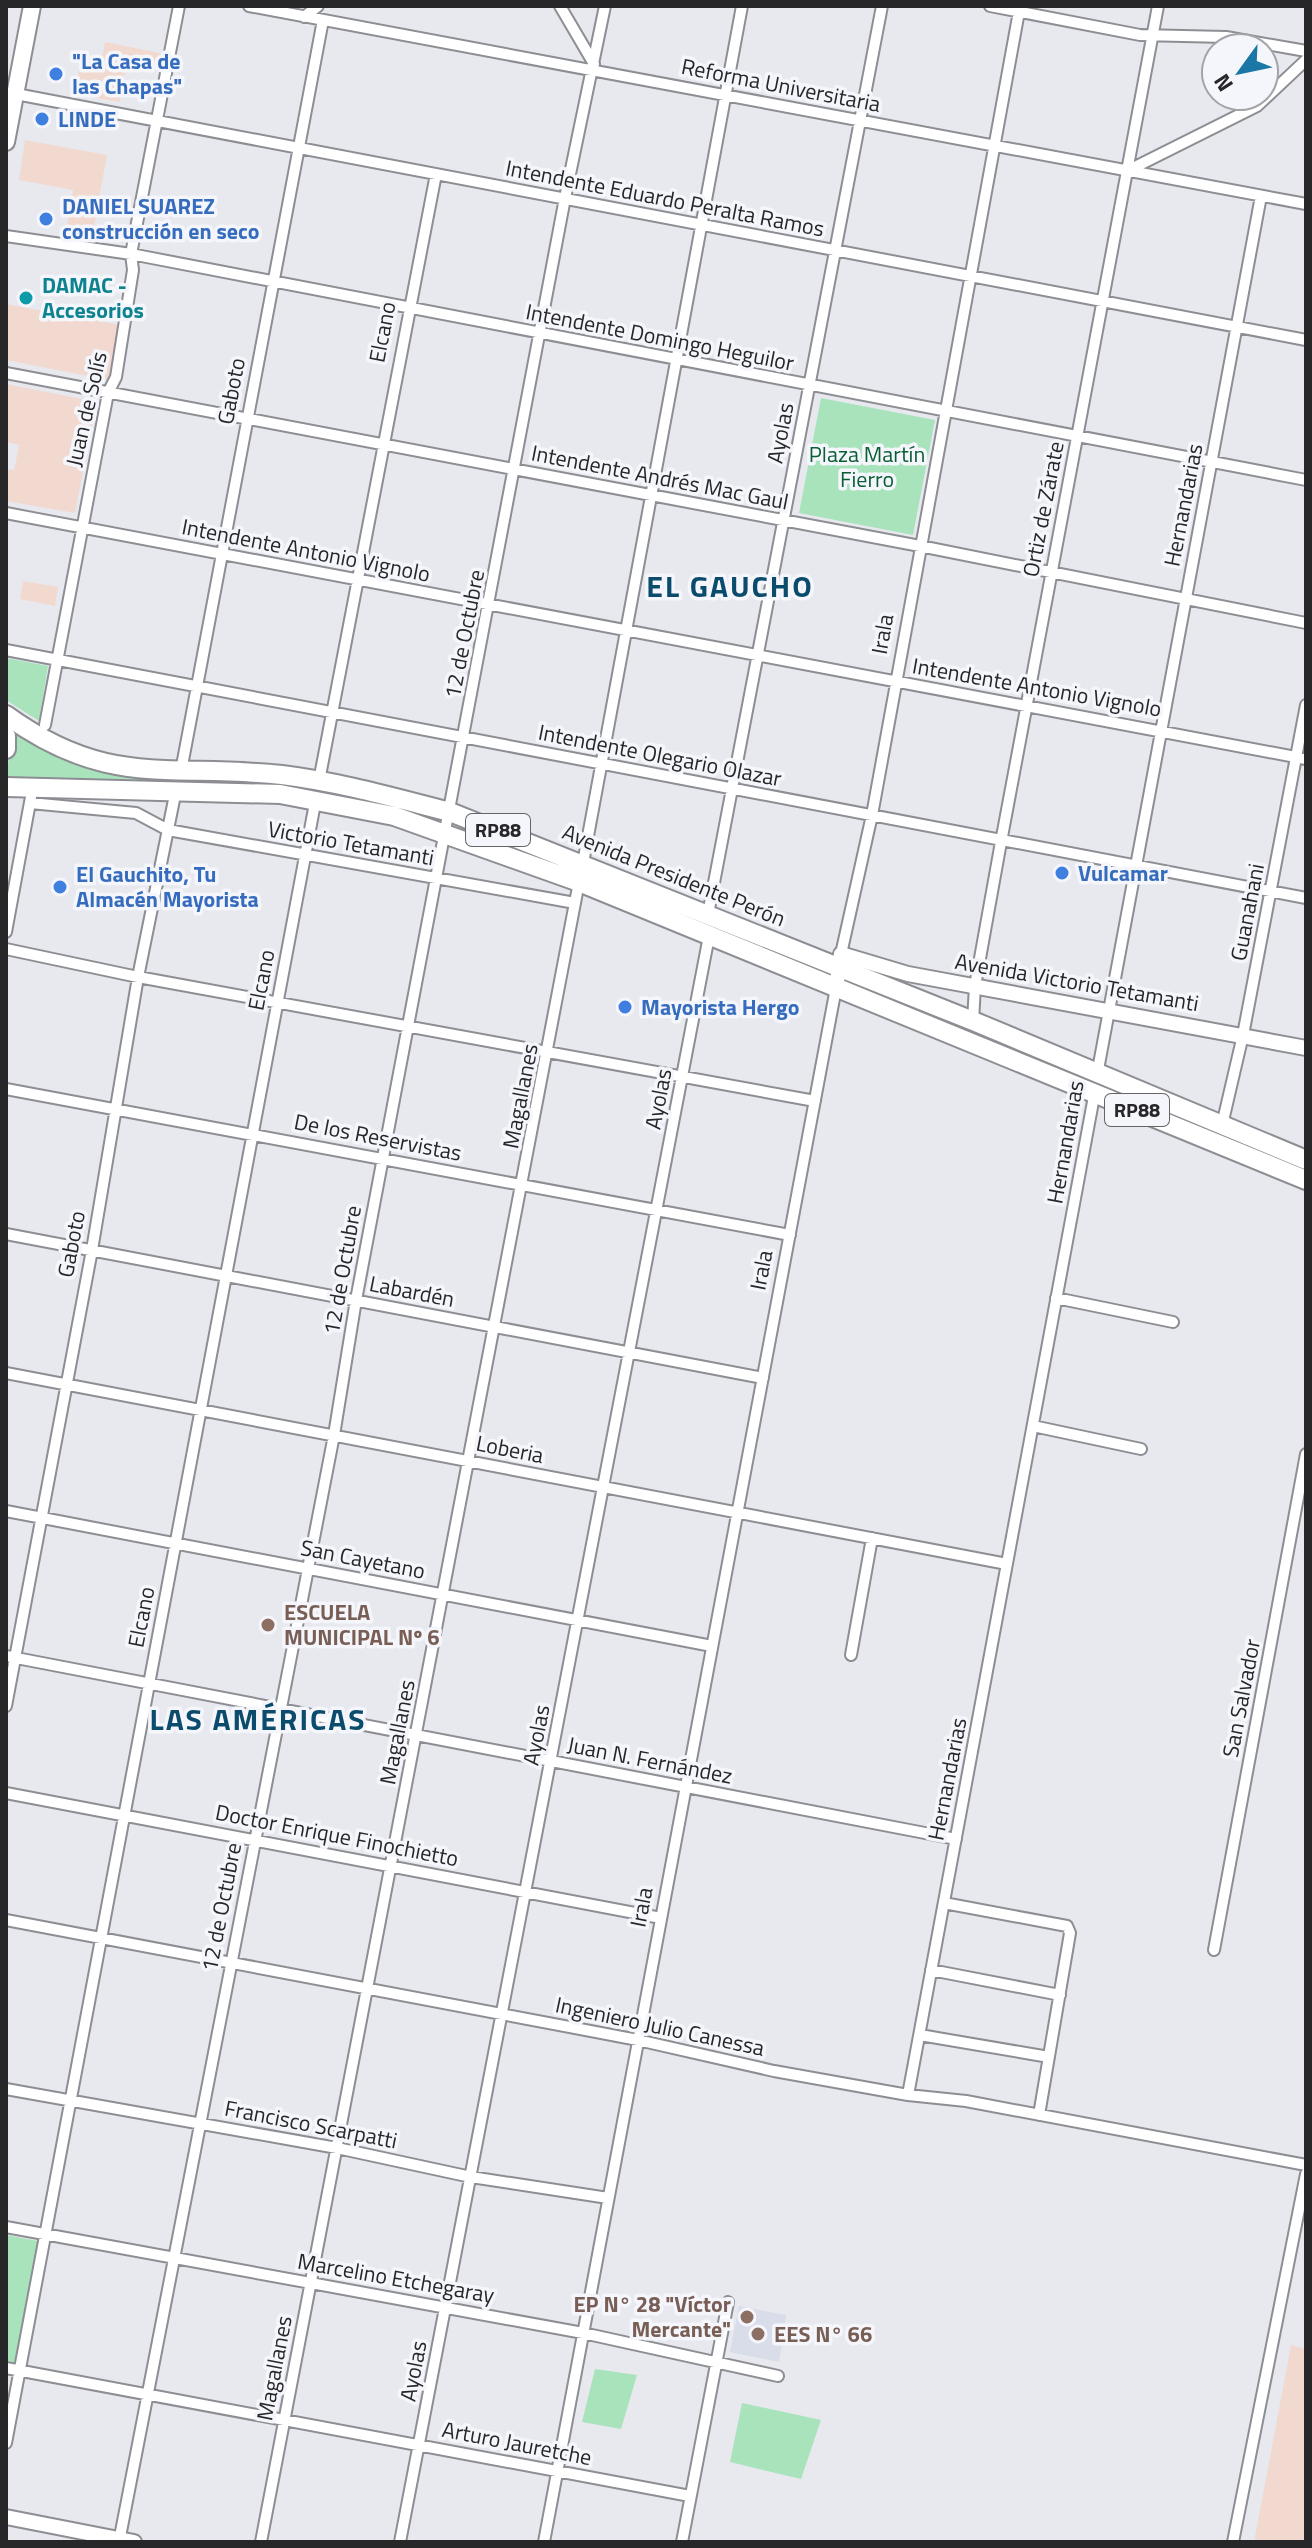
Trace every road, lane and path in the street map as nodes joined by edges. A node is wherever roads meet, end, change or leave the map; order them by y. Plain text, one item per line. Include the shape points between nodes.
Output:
1 (32, 6) edge
2 (179, 6) edge
3 (249, 6) edge
4 (318, 6) edge
5 (560, 6) edge
6 (605, 6) edge
7 (742, 6) edge
8 (882, 6) edge
9 (990, 6) edge
10 (1158, 6) edge
11 (1019, 9) edge
12 (304, 17) junction
13 (323, 20) junction
14 (1153, 36) junction
15 (1306, 51) edge
16 (1306, 60) edge
17 (593, 66) junction
18 (16, 94) junction
19 (725, 95) junction
20 (859, 120) junction
21 (158, 121) junction
22 (6, 142) edge
23 (995, 146) junction
24 (298, 148) junction
25 (1127, 170) junction
26 (436, 174) junction
27 (1261, 196) junction
28 (565, 198) junction
29 (1306, 204) edge
30 (700, 225) junction
31 (6, 236) edge
32 (834, 252) junction
33 (131, 254) junction
34 (972, 277) junction
35 (273, 284) junction
36 (1103, 303) junction
37 (407, 309) junction
38 (1236, 327) junction
39 (541, 334) junction
40 (1306, 340) edge
41 (676, 361) junction
42 (6, 373) edge
43 (809, 386) junction
44 (108, 393) junction
45 (946, 412) junction
46 (246, 420) junction
47 (1077, 438) junction
48 (381, 444) junction
49 (1211, 461) junction
50 (515, 470) junction
51 (1306, 480) edge
52 (651, 495) junction
53 (6, 513) edge
54 (783, 520) junction
55 (82, 526) junction
56 (920, 546) junction
57 (222, 555) junction
58 (1050, 575) junction
59 (358, 582) junction
60 (1185, 600) junction
61 (489, 606) junction
62 (1306, 623) edge
63 (626, 629) junction
64 (6, 650) edge
65 (758, 654) junction
66 (56, 661) junction
67 (896, 682) junction
68 (197, 686) junction
69 (1027, 704) junction
70 (1306, 705) edge
71 (332, 712) junction
72 (6, 715) edge
73 (45, 725) dead end
74 (1161, 730) junction
75 (6, 736) edge
76 (465, 738) junction
77 (6, 749) edge
78 (1301, 758) edge
79 (602, 764) junction
80 (181, 771) junction
81 (6, 787) edge
82 (734, 789) junction
83 (176, 790) junction
84 (318, 790) junction
85 (31, 795) junction
86 (450, 812) junction
87 (872, 815) junction
88 (168, 830) junction
89 (446, 832) junction
90 (1001, 842) junction
91 (305, 855) junction
92 (583, 863) junction
93 (1134, 865) junction
94 (436, 878) junction
95 (579, 882) junction
96 (1272, 891) junction
97 (1306, 898) edge
98 (575, 903) junction
99 (708, 914) junction
100 (6, 932) edge
101 (709, 936) junction
102 (6, 949) edge
103 (840, 961) junction
104 (138, 977) junction
105 (975, 986) junction
106 (836, 988) junction
107 (277, 1000) junction
108 (1109, 1009) junction
109 (973, 1021) junction
110 (409, 1025) junction
111 (1243, 1035) junction
112 (1306, 1048) edge
113 (549, 1051) junction
114 (683, 1076) junction
115 (1096, 1083) junction
116 (6, 1089) edge
117 (815, 1101) junction
118 (115, 1110) junction
119 (1222, 1125) junction
120 (253, 1134) junction
121 (383, 1159) junction
122 (1306, 1160) edge
123 (1306, 1180) edge
124 (523, 1185) junction
125 (657, 1210) junction
126 (6, 1234) edge
127 (790, 1235) junction
128 (92, 1250) junction
129 (226, 1276) junction
130 (1056, 1298) junction
131 (356, 1300) junction
132 (1173, 1322) dead end
133 (496, 1327) junction
134 (630, 1353) junction
135 (6, 1373) edge
136 (763, 1378) junction
137 (64, 1384) junction
138 (201, 1410) junction
139 (1033, 1426) junction
140 (334, 1435) junction
141 (1141, 1449) dead end
142 (1306, 1454) edge
143 (470, 1461) junction
144 (604, 1487) junction
145 (6, 1511) edge
146 (737, 1512) junction
147 (40, 1518) junction
148 (872, 1538) junction
149 (175, 1544) junction
150 (1007, 1564) junction
151 (306, 1569) junction
152 (444, 1595) junction
153 (578, 1621) junction
154 (712, 1646) junction
155 (851, 1655) dead end
156 (10, 1657) edge
157 (149, 1684) junction
158 (6, 1706) edge
159 (279, 1709) junction
160 (417, 1735) junction
161 (551, 1761) junction
162 (686, 1787) junction
163 (6, 1793) edge
164 (125, 1815) junction
165 (956, 1839) junction
166 (254, 1840) junction
167 (391, 1866) junction
168 (526, 1892) junction
169 (944, 1903) junction
170 (661, 1918) junction
171 (6, 1920) edge
172 (100, 1938) junction
173 (1214, 1950) dead end
174 (231, 1963) junction
175 (931, 1970) junction
176 (368, 1988) junction
177 (1060, 1995) junction
178 (502, 2014) junction
179 (920, 2035) junction
180 (638, 2040) junction
181 (1049, 2057) junction
182 (6, 2089) edge
183 (908, 2095) junction
184 (72, 2101) junction
185 (1039, 2115) junction
186 (200, 2123) junction
187 (337, 2148) junction
188 (1306, 2165) edge
189 (1306, 2174) edge
190 (471, 2177) junction
191 (608, 2198) junction
192 (6, 2227) edge
193 (44, 2234) junction
194 (174, 2258) junction
195 (311, 2283) junction
196 (728, 2302) dead end
197 (445, 2307) junction
198 (583, 2333) junction
199 (716, 2364) junction
200 (6, 2368) edge
201 (19, 2371) junction
202 (778, 2376) dead end
203 (148, 2395) junction
204 (284, 2420) junction
205 (6, 2443) edge
206 (419, 2445) junction
207 (557, 2471) junction
208 (690, 2496) junction
209 (6, 2517) edge
210 (124, 2541) edge
211 (261, 2542) edge
212 (400, 2542) edge
213 (544, 2542) edge
214 (682, 2542) edge
215 (1233, 2542) edge

1 - 18 main road
2 - 21 street, Juan de Solís
3 - 12 street, Reforma Universitaria
4 - 12 street
5 - 17 street
6 - 17 street, 12 de Octubre
7 - 19 street
8 - 20 street, Ayolas
9 - 11 street
10 - 14 street, Ortiz de Zárate
11 - 14 street
11 - 23 street, Irala
12 - 13 street, Reforma Universitaria
13 - 17 street, Reforma Universitaria
13 - 24 street, Gaboto
14 - 15 street via 1226,37
14 - 25 street, Ortiz de Zárate
16 - 25 street via 1257,106
17 - 19 street, Reforma Universitaria
17 - 28 street, 12 de Octubre
18 - 21 street, Intendente Eduardo Peralta Ramos
18 - 22 main road
19 - 20 street, Reforma Universitaria
19 - 30 street
20 - 23 street, Reforma Universitaria
20 - 32 street, Ayolas
21 - 24 street, Intendente Eduardo Peralta Ramos
21 - 33 street, Juan de Solís
23 - 25 street, Reforma Universitaria
23 - 34 street, Irala
24 - 26 street, Intendente Eduardo Peralta Ramos
24 - 35 street, Gaboto
25 - 27 street, Reforma Universitaria
25 - 36 street, Ortiz de Zárate
26 - 28 street, Intendente Eduardo Peralta Ramos
26 - 37 street, Elcano
27 - 29 street, Reforma Universitaria
27 - 38 street, Hernandarias
28 - 30 street, Intendente Eduardo Peralta Ramos
28 - 39 street, 12 de Octubre
30 - 32 street, Intendente Eduardo Peralta Ramos
30 - 41 street
31 - 33 street, Intendente Domingo Heguilor
32 - 34 street, Intendente Eduardo Peralta Ramos
32 - 43 street, Ayolas
33 - 35 street, Intendente Domingo Heguilor
33 - 44 street, Juan de Solís via 116,377
34 - 36 street, Intendente Eduardo Peralta Ramos
34 - 45 street, Irala
35 - 37 street, Intendente Domingo Heguilor
35 - 46 street, Gaboto
36 - 38 street, Intendente Eduardo Peralta Ramos
36 - 47 street, Ortiz de Zárate
37 - 39 street, Intendente Domingo Heguilor
37 - 48 street, Elcano
38 - 40 street, Intendente Eduardo Peralta Ramos
38 - 49 street, Hernandarias
39 - 41 street, Intendente Domingo Heguilor
39 - 50 street, 12 de Octubre
41 - 43 street, Intendente Domingo Heguilor
41 - 52 street
42 - 44 street, Intendente Andrés Mac Gaul
43 - 45 street, Intendente Domingo Heguilor
43 - 54 street, Ayolas
44 - 46 street, Intendente Andrés Mac Gaul
44 - 55 street, Juan de Solís
45 - 47 street, Intendente Domingo Heguilor
45 - 56 street, Irala
46 - 48 street, Intendente Andrés Mac Gaul
46 - 57 street, Gaboto
47 - 49 street, Intendente Domingo Heguilor
47 - 58 street, Ortiz de Zárate
48 - 50 street, Intendente Andrés Mac Gaul
48 - 59 street, Elcano
49 - 51 street, Intendente Domingo Heguilor
49 - 60 street, Hernandarias
50 - 52 street, Intendente Andrés Mac Gaul
50 - 61 street, 12 de Octubre
52 - 54 street, Intendente Andrés Mac Gaul
52 - 63 street
53 - 55 street, Intendente Antonio Vignolo
54 - 56 street, Intendente Andrés Mac Gaul
54 - 65 street, Ayolas
55 - 57 street, Intendente Antonio Vignolo
55 - 66 street, Juan de Solís
56 - 58 street, Intendente Andrés Mac Gaul
56 - 67 street, Irala
57 - 59 street, Intendente Antonio Vignolo
57 - 68 street, Gaboto
58 - 60 street, Intendente Andrés Mac Gaul
58 - 69 street, Ortiz de Zárate
59 - 61 street, Intendente Antonio Vignolo
59 - 71 street, Elcano
60 - 62 street, Intendente Andrés Mac Gaul
60 - 74 street, Hernandarias
61 - 63 street, Intendente Antonio Vignolo
61 - 76 street, 12 de Octubre
63 - 65 street, Intendente Antonio Vignolo
63 - 79 street
64 - 66 street, Intendente Olegario Olazar
65 - 67 street, Intendente Antonio Vignolo
65 - 82 street, Ayolas
66 - 68 street, Intendente Olegario Olazar
66 - 73 street, Juan de Solís
67 - 69 street, Intendente Antonio Vignolo
67 - 87 street, Irala
68 - 71 street, Intendente Olegario Olazar
68 - 80 street, Gaboto
69 - 74 street, Intendente Antonio Vignolo
69 - 90 street, Ortiz de Zárate
70 - 78 street, Guanahani
71 - 76 street, Intendente Olegario Olazar
71 - 84 street, Elcano
72 - 80 highway, Avenida Presidente Perón / RP88 via 53,746 89,761
74 - 78 street, Intendente Antonio Vignolo
74 - 93 street, Hernandarias
75 - 77 highway
76 - 79 street, Intendente Olegario Olazar
76 - 86 street, 12 de Octubre
78 - 96 street, Guanahani
79 - 82 street, Intendente Olegario Olazar
79 - 92 street
80 - 84 highway, Avenida Presidente Perón / RP88 via 253,773
81 - 85 highway, Avenida Presidente Perón / RP88
82 - 87 street, Intendente Olegario Olazar
82 - 99 street, Ayolas
83 - 84 highway, Avenida Presidente Perón / RP88
83 - 85 highway, Avenida Presidente Perón / RP88
83 - 88 street, Gaboto
84 - 86 highway, Avenida Presidente Perón / RP88
84 - 89 highway, Avenida Presidente Perón / RP88
84 - 91 street, Elcano
85 - 88 street, Victorio Tetamanti via 136,813
85 - 100 street
86 - 89 street, 12 de Octubre
86 - 92 highway, Avenida Presidente Perón / RP88
87 - 90 street, Intendente Olegario Olazar
87 - 103 street, Irala
88 - 91 street, Victorio Tetamanti
88 - 104 street, Gaboto
89 - 94 street, 12 de Octubre
89 - 95 highway, Avenida Presidente Perón / RP88
90 - 93 street, Intendente Olegario Olazar
90 - 105 street, Ortiz de Zárate
91 - 94 street, Victorio Tetamanti
91 - 107 street, Elcano
92 - 99 highway, Avenida Presidente Perón / RP88
93 - 96 street, Intendente Olegario Olazar
93 - 108 street, Hernandarias
94 - 98 street, Victorio Tetamanti
94 - 110 street, 12 de Octubre
95 - 98 street, Magallanes
95 - 101 highway, Avenida Presidente Perón / RP88
96 - 97 street, Intendente Olegario Olazar
96 - 111 street, Guanahani
98 - 113 street, Magallanes
99 - 103 highway, Avenida Presidente Perón / RP88
101 - 106 highway, Avenida Presidente Perón / RP88
101 - 114 street, Ayolas
102 - 104 street
103 - 105 main road, Avenida Victorio Tetamanti
103 - 106 main road, Irala
103 - 109 highway, Avenida Presidente Perón / RP88
104 - 107 street
104 - 118 street, Gaboto
105 - 108 main road, Avenida Victorio Tetamanti
105 - 109 street, Ortiz de Zárate
106 - 115 highway, Avenida Presidente Perón / RP88
106 - 117 street, Irala
107 - 110 street
107 - 120 street, Elcano
108 - 111 main road, Avenida Victorio Tetamanti
108 - 115 street, Hernandarias
109 - 115 highway, Avenida Presidente Perón / RP88
110 - 113 street
110 - 121 street, 12 de Octubre
111 - 112 main road, Avenida Victorio Tetamanti
111 - 119 street, Guanahani
113 - 114 street
113 - 124 street, Magallanes
114 - 117 street
114 - 125 street, Ayolas
115 - 119 highway, Avenida Presidente Perón / RP88
115 - 123 highway, Avenida Presidente Perón / RP88
115 - 130 street, Hernandarias
116 - 118 street, De los Reservistas
117 - 127 street, Irala
118 - 120 street, De los Reservistas
118 - 128 street, Gaboto
119 - 122 highway, Avenida Presidente Perón / RP88
120 - 121 street, De los Reservistas
120 - 129 street, Elcano
121 - 124 street, De los Reservistas
121 - 131 street, 12 de Octubre
124 - 125 street, De los Reservistas
124 - 133 street, Magallanes
125 - 127 street, De los Reservistas
125 - 134 street, Ayolas
126 - 128 street, Labardén
127 - 136 street, Irala
128 - 129 street, Labardén
128 - 137 street, Gaboto
129 - 131 street, Labardén
129 - 138 street, Elcano
130 - 132 street
130 - 139 street, Hernandarias
131 - 133 street, Labardén
131 - 140 street, 12 de Octubre
133 - 134 street, Labardén
133 - 143 street, Magallanes
134 - 136 street, Labardén
134 - 144 street, Ayolas
135 - 137 street, Loberia
136 - 146 street, Irala
137 - 138 street, Loberia
137 - 147 street, Gaboto
138 - 140 street, Loberia
138 - 149 street, Elcano
139 - 141 street
139 - 150 street, Hernandarias
140 - 143 street, Loberia
140 - 151 street, 12 de Octubre
142 - 173 street, San Salvador
143 - 144 street, Loberia
143 - 152 street, Magallanes
144 - 146 street, Loberia
144 - 153 street, Ayolas
145 - 147 street, San Cayetano
146 - 148 street, Loberia
146 - 154 street, Irala
147 - 149 street, San Cayetano
147 - 156 street, Gaboto
148 - 150 street, Loberia
148 - 155 street
149 - 151 street, San Cayetano
149 - 157 street, Elcano
150 - 165 street, Hernandarias
151 - 152 street, San Cayetano
151 - 159 street, 12 de Octubre
152 - 153 street, San Cayetano
152 - 160 street, Magallanes
153 - 154 street, San Cayetano
153 - 161 street, Ayolas
154 - 162 street, Irala
156 - 157 street, Juan N. Fernández
156 - 158 street, Gaboto
157 - 159 street, Juan N. Fernández
157 - 164 street, Elcano
159 - 160 street, Juan N. Fernández
159 - 166 street, 12 de Octubre
160 - 161 street, Juan N. Fernández
160 - 167 street, Magallanes
161 - 162 street, Juan N. Fernández
161 - 168 street, Ayolas
162 - 165 street, Juan N. Fernández
162 - 170 street, Irala
163 - 164 street, Doctor Enrique Finochietto
164 - 166 street, Doctor Enrique Finochietto
164 - 172 street, Elcano
165 - 169 street, Hernandarias
166 - 167 street, Doctor Enrique Finochietto
166 - 174 street, 12 de Octubre
167 - 168 street, Doctor Enrique Finochietto
167 - 176 street, Magallanes
168 - 170 street, Doctor Enrique Finochietto
168 - 178 street, Ayolas
169 - 175 street, Hernandarias
169 - 177 street via 1067,1926
170 - 180 street, Irala
171 - 172 street, Ingeniero Julio Canessa
172 - 174 street, Ingeniero Julio Canessa
172 - 184 street, Elcano
174 - 176 street, Ingeniero Julio Canessa
174 - 186 street, 12 de Octubre
175 - 177 street
175 - 179 street, Hernandarias
176 - 178 street, Ingeniero Julio Canessa
176 - 187 street, Magallanes
177 - 181 street
178 - 180 street, Ingeniero Julio Canessa
178 - 190 street, Ayolas
179 - 181 street
179 - 183 street, Hernandarias
180 - 183 street, Ingeniero Julio Canessa
180 - 191 street, Irala
181 - 185 street
182 - 184 street, Francisco Scarpatti
183 - 185 street, Ingeniero Julio Canessa
184 - 186 street, Francisco Scarpatti
184 - 193 street, Elcano
185 - 188 street, Ingeniero Julio Canessa
186 - 187 street, Francisco Scarpatti
186 - 194 street, 12 de Octubre
187 - 190 street, Francisco Scarpatti
187 - 195 street, Magallanes
189 - 215 street
190 - 191 street, Francisco Scarpatti
190 - 197 street, Ayolas
191 - 198 street, Irala
192 - 193 street, Marcelino Etchegaray
193 - 194 street, Marcelino Etchegaray
193 - 201 street, Elcano
194 - 195 street, Marcelino Etchegaray
194 - 203 street, 12 de Octubre
195 - 197 street, Marcelino Etchegaray
195 - 204 street, Magallanes
196 - 199 street
197 - 198 street, Marcelino Etchegaray
197 - 206 street, Ayolas
198 - 199 street, Marcelino Etchegaray
198 - 207 street, Irala
199 - 202 street, Marcelino Etchegaray
199 - 208 street
200 - 201 street, Arturo Jauretche
201 - 203 street, Arturo Jauretche
201 - 205 street, Elcano
203 - 204 street, Arturo Jauretche
203 - 210 street, 12 de Octubre
204 - 206 street, Arturo Jauretche
204 - 211 street, Magallanes
206 - 207 street, Arturo Jauretche
206 - 212 street, Ayolas
207 - 208 street, Arturo Jauretche
207 - 213 street, Irala
208 - 214 street
209 - 210 main road

